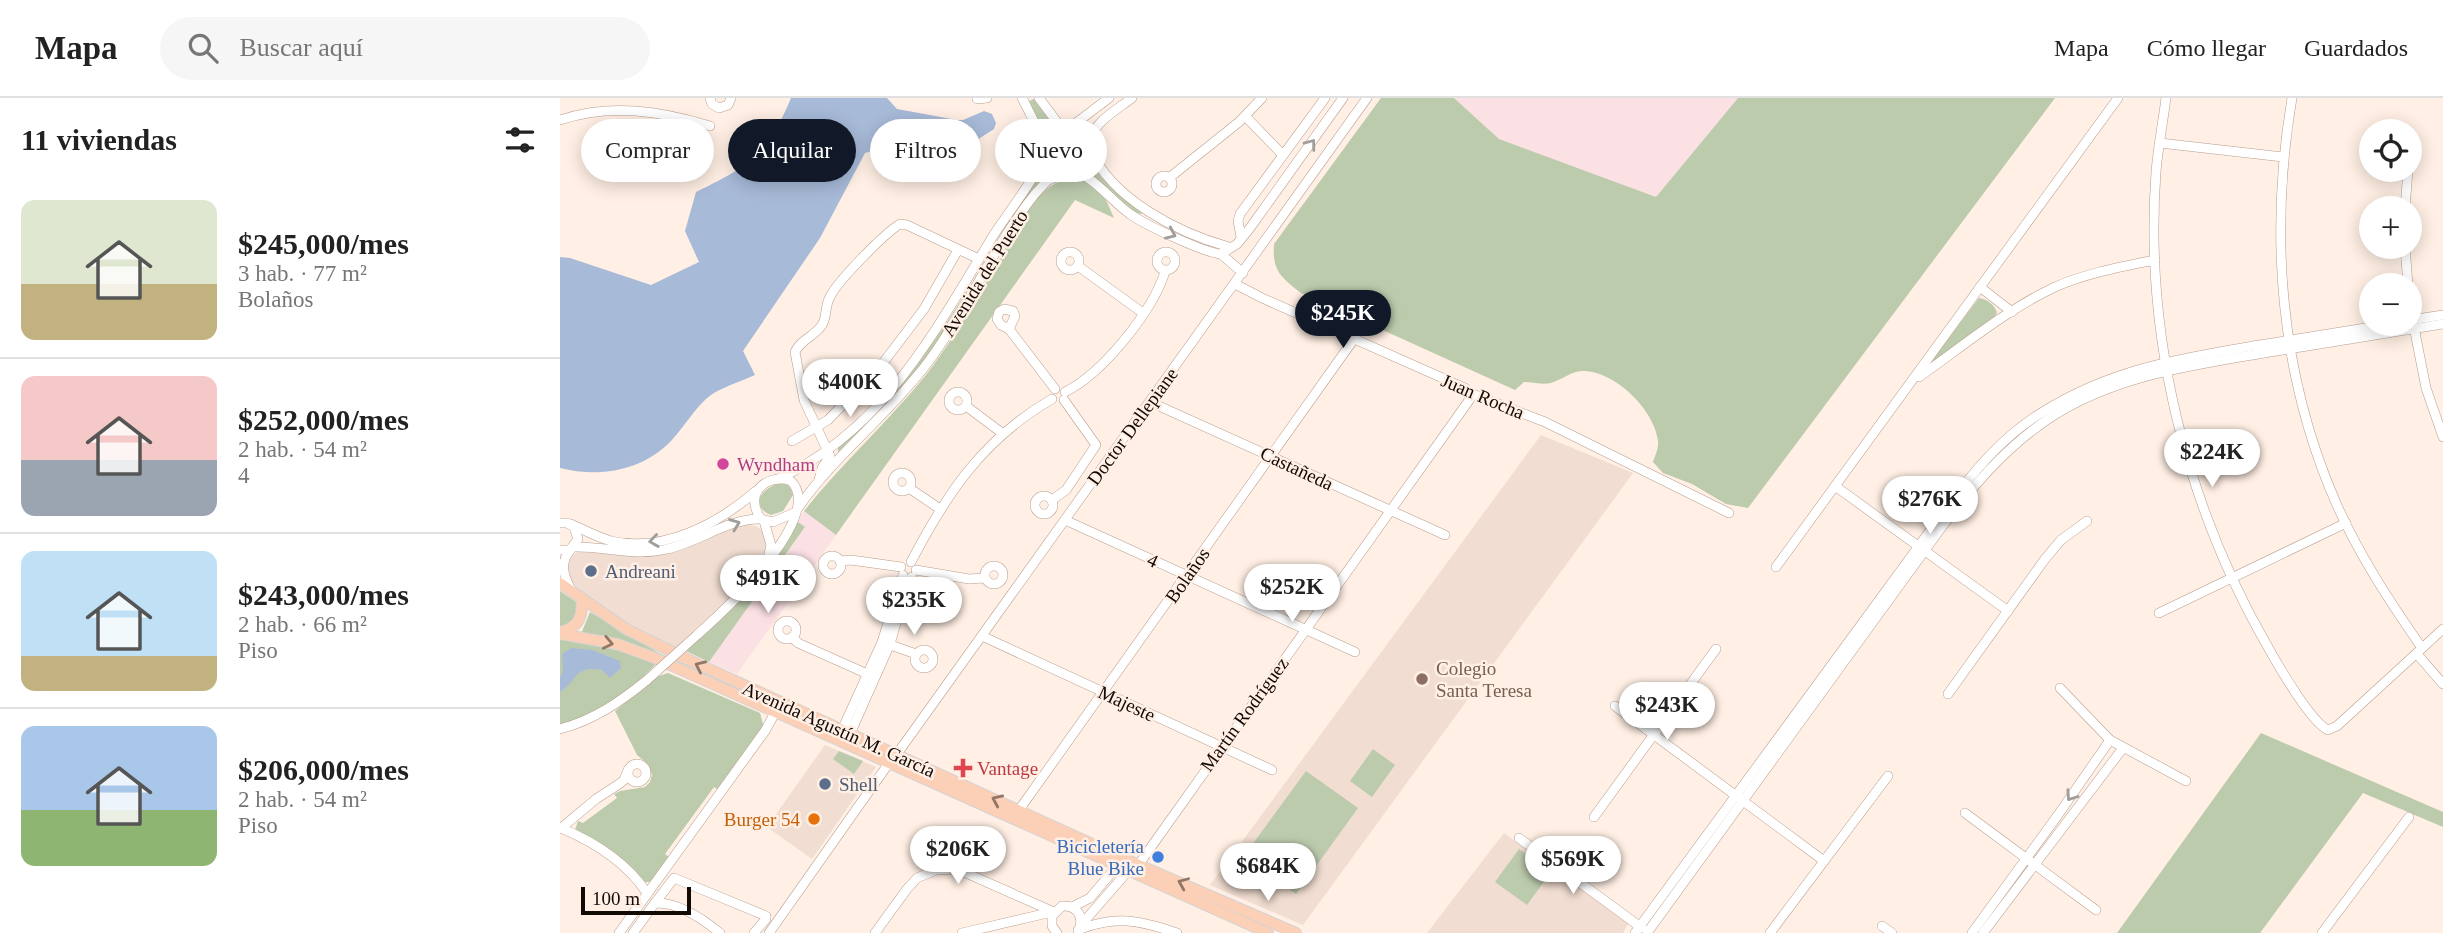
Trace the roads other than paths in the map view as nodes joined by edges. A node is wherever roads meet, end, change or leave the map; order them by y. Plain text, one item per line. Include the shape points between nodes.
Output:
1 (710, 98) edge
2 (731, 98) edge
3 (987, 98) edge
4 (1022, 98) edge
5 (1039, 98) edge
6 (1110, 98) edge
7 (1132, 98) edge
8 (1262, 98) edge
9 (1325, 98) edge
10 (1343, 98) edge
11 (1367, 98) edge
12 (2118, 98) edge
13 (2292, 98) edge
14 (977, 99) edge
15 (2165, 99) edge
16 (1245, 116) junction
17 (686, 119) edge
18 (1032, 119) edge
19 (1057, 119) edge
20 (1080, 119) edge
21 (1105, 119) edge
22 (560, 120) edge
23 (2160, 143) junction
24 (1282, 157) junction
25 (2283, 157) junction
26 (1297, 162) junction
27 (1290, 172) junction
28 (1107, 176) edge
29 (1169, 178) dead end
30 (1029, 182) edge
31 (1045, 182) edge
32 (1093, 182) edge
33 (1146, 211) junction
34 (1141, 220) junction
35 (1241, 237) junction
36 (1229, 247) junction
37 (958, 250) junction
38 (1221, 254) junction
39 (979, 259) junction
40 (2155, 260) junction
41 (1078, 266) dead end
42 (1165, 272) dead end
43 (1243, 272) junction
44 (1235, 284) junction
45 (1980, 286) junction
46 (2012, 312) junction
47 (1143, 313) junction
48 (2443, 315) edge
49 (2422, 320) edge
50 (2422, 323) edge
51 (2443, 324) edge
52 (1009, 329) dead end
53 (2359, 330) edge
54 (2359, 332) edge
55 (2414, 336) edge
56 (1354, 339) junction
57 (2289, 345) junction
58 (2166, 366) junction
59 (1912, 382) junction
60 (1470, 393) junction
61 (1059, 395) junction
62 (1150, 402) junction
63 (966, 406) dead end
64 (817, 428) junction
65 (1002, 433) junction
66 (2443, 438) edge
67 (792, 441) dead end
68 (829, 450) junction
69 (1272, 456) junction
70 (778, 479) junction
71 (820, 480) junction
72 (1835, 486) junction
73 (909, 488) dead end
74 (758, 490) junction
75 (1052, 500) dead end
76 (940, 509) junction
77 (796, 510) junction
78 (1390, 511) junction
79 (1729, 513) dead end
80 (763, 520) junction
81 (1065, 520) junction
82 (2087, 520) dead end
83 (560, 523) edge
84 (2346, 523) junction
85 (570, 524) junction
86 (1445, 535) dead end
87 (568, 549) edge
88 (1921, 549) junction
89 (840, 561) dead end
90 (767, 562) junction
91 (1776, 567) dead end
92 (908, 570) junction
93 (1187, 576) junction
94 (985, 578) dead end
95 (2232, 579) junction
96 (565, 585) edge
97 (581, 597) junction
98 (2008, 611) junction
99 (2159, 612) dead end
100 (1306, 629) junction
101 (2443, 629) edge
102 (560, 633) edge
103 (982, 636) junction
104 (792, 637) dead end
105 (886, 643) junction
106 (1716, 649) dead end
107 (2420, 651) junction
108 (1356, 652) dead end
109 (916, 654) dead end
110 (871, 676) junction
111 (2443, 684) edge
112 (2060, 688) dead end
113 (1104, 692) junction
114 (1948, 694) dead end
115 (1615, 706) dead end
116 (776, 711) junction
117 (560, 729) edge
118 (846, 732) junction
119 (1653, 735) junction
120 (2110, 740) junction
121 (1220, 747) junction
122 (2123, 748) junction
123 (893, 759) junction
124 (628, 770) junction
125 (1272, 770) dead end
126 (1888, 776) dead end
127 (2186, 781) dead end
128 (635, 782) junction
129 (620, 784) junction
130 (1739, 799) junction
131 (1019, 810) junction
132 (1965, 813) dead end
133 (1594, 817) dead end
134 (2409, 817) dead end
135 (561, 828) edge
136 (1519, 838) dead end
137 (1824, 861) junction
138 (2030, 861) junction
139 (1121, 862) junction
140 (1135, 870) junction
141 (1104, 882) junction
142 (1113, 888) junction
143 (647, 893) junction
144 (1031, 902) junction
145 (655, 903) junction
146 (1072, 907) junction
147 (2096, 910) dead end
148 (1054, 912) junction
149 (1027, 917) junction
150 (1882, 926) dead end
151 (1078, 929) edge
152 (1642, 931) edge
153 (619, 933) edge
154 (633, 933) edge
155 (720, 933) edge
156 (754, 933) edge
157 (769, 933) edge
158 (875, 933) edge
159 (962, 933) edge
160 (1057, 933) edge
161 (1177, 933) edge
162 (1268, 933) edge
163 (1296, 933) edge
164 (1770, 933) edge
165 (1892, 933) edge
166 (1972, 933) edge
167 (1983, 933) edge
168 (2322, 933) edge

1 - 2 street via 719,107 728,105
3 - 14 street
4 - 18 street
5 - 19 street
6 - 20 street
7 - 21 street
8 - 16 street
9 - 24 street
26 -> 10 street
11 - 43 street, Doctor Dellepiane
12 - 45 street
13 - 25 street
15 - 23 street
16 - 24 street
16 - 29 street
17 - 22 street via 627,110
23 - 25 street
23 - 40 street
24 - 26 street
24 - 27 street
24 - 35 street via 1240,214
25 - 57 street via 2280,248
26 - 27 street
27 - 35 street
28 - 33 street
30 - 39 street, Avenida del Puerto
31 - 71 street, Avenida del Puerto via 910,385
32 - 34 street
33 - 34 street
33 - 36 street
34 -> 38 street
35 - 36 street
36 - 38 street
37 - 39 street
37 - 64 street via 924,309 883,363
37 - 64 street via 900,224 835,289 821,326 795,352 801,392
38 - 43 street
39 - 68 street, Avenida del Puerto via 946,317 910,366
40 - 46 street via 2068,282
40 - 58 street
41 - 47 street
42 - 47 street
43 - 44 street, Doctor Dellepiane
44 - 56 street, Juan Rocha
44 - 62 street, Doctor Dellepiane
45 - 46 street
45 - 59 street
46 - 59 street
47 - 61 street via 1111,355
48 - 49 street
50 - 51 street
52 - 61 street
53 - 57 street
54 - 57 street
55 - 66 street
56 - 60 street, Juan Rocha
56 - 69 street, Bolaños
57 - 58 street
57 - 84 street via 2319,457
58 - 88 street via 2076,402 2017,442 1985,471
58 - 95 street via 2197,489
59 - 72 street
60 - 78 street, Martín Rodríguez
60 - 79 street, Juan Rocha via 1545,422
61 - 65 street
61 - 75 street via 1096,445 1066,489
62 - 69 street, Castañeda
62 - 81 street, Doctor Dellepiane
63 - 65 street
64 - 67 street
64 - 68 street
65 - 76 street
68 - 70 street, Avenida del Puerto
68 - 71 street
69 - 78 street, Castañeda
69 - 93 street, Bolaños
70 - 74 street
70 - 77 street via 794,483 799,494
71 - 77 street, Avenida del Puerto
72 - 88 street
72 - 91 street
73 - 76 street
74 - 80 street via 754,508
74 -> 85 street via 723,516 672,538 618,542
76 - 92 street
77 - 80 street via 781,520
77 - 90 street, Avenida del Puerto
78 - 86 street, Castañeda
78 - 100 street, Martín Rodríguez
87 -> 80 street via 657,551 745,520
80 - 90 street via 771,545
81 - 93 street, 4
81 - 103 street, Doctor Dellepiane
82 - 98 street via 2055,546
83 - 85 street
84 - 95 street
84 - 107 street
85 - 87 street via 578,535
87 - 96 street
88 - 98 street
88 - 130 street
89 - 92 street
90 - 117 street, Avenida del Puerto, bridge via 740,596 647,680 608,709
92 - 94 street
92 - 105 street
93 - 100 street, 4
93 - 113 street, Bolaños
95 - 99 street
95 - 107 street via 2277,663 2328,730
96 - 97 main road, Avenida Agustín M. García
97 - 102 main road via 579,622
118 -> 97 main road, Avenida Agustín M. García via 651,642
98 - 114 street
100 - 108 street, 4
100 - 121 street, Martín Rodríguez
101 - 107 street
102 -> 116 main road, Avenida Agustín M. García via 631,648
103 - 113 street, Majeste
103 - 123 street, Doctor Dellepiane
104 - 110 street
105 - 109 street
105 - 110 street
106 - 119 street
107 - 111 street
110 - 118 street
112 - 120 street
113 - 121 street, Majeste
113 - 131 street, Bolaños
115 - 119 street
116 - 123 main road, Avenida Agustín M. García
116 - 143 street
118 - 123 main road, Avenida Agustín M. García
119 - 130 street
119 - 133 street
120 - 122 street
120 -> 138 street
121 - 125 street, Majeste
121 - 140 street, Martín Rodríguez
122 - 127 street
122 - 138 street
131 -> 123 main road, Avenida Agustín M. García
123 - 139 main road, Avenida Agustín M. García
123 - 157 street, Doctor Dellepiane
124 - 128 street
124 - 128 street via 635,764 646,769 645,778
124 - 129 street
126 - 137 street
128 - 129 street
129 - 135 street
130 - 137 street
130 - 152 street
131 - 139 main road, Avenida Agustín M. García
132 - 138 street
134 - 168 street
135 - 143 street via 611,857
136 - 152 street
137 - 164 street
138 - 147 street
138 - 166 street
138 - 167 street
139 - 140 main road, Avenida Agustín M. García
139 - 141 street
140 - 142 street, Martín Rodríguez
140 - 162 main road, Avenida Agustín M. García
163 -> 140 main road, Avenida Agustín M. García
141 - 142 street
141 - 146 street via 1090,898
142 - 151 street, Martín Rodríguez
143 - 153 street
144 - 148 street
144 - 149 street via 1033,910
144 - 158 street via 957,869 936,870 917,878
145 - 154 street
145 - 155 street via 674,906
145 - 156 street via 674,878 766,916
146 - 148 street via 1062,906
146 - 151 street via 1079,913
148 - 149 street
148 - 160 street via 1051,921
149 - 159 street
150 - 165 street
151 - 161 street via 1115,920

